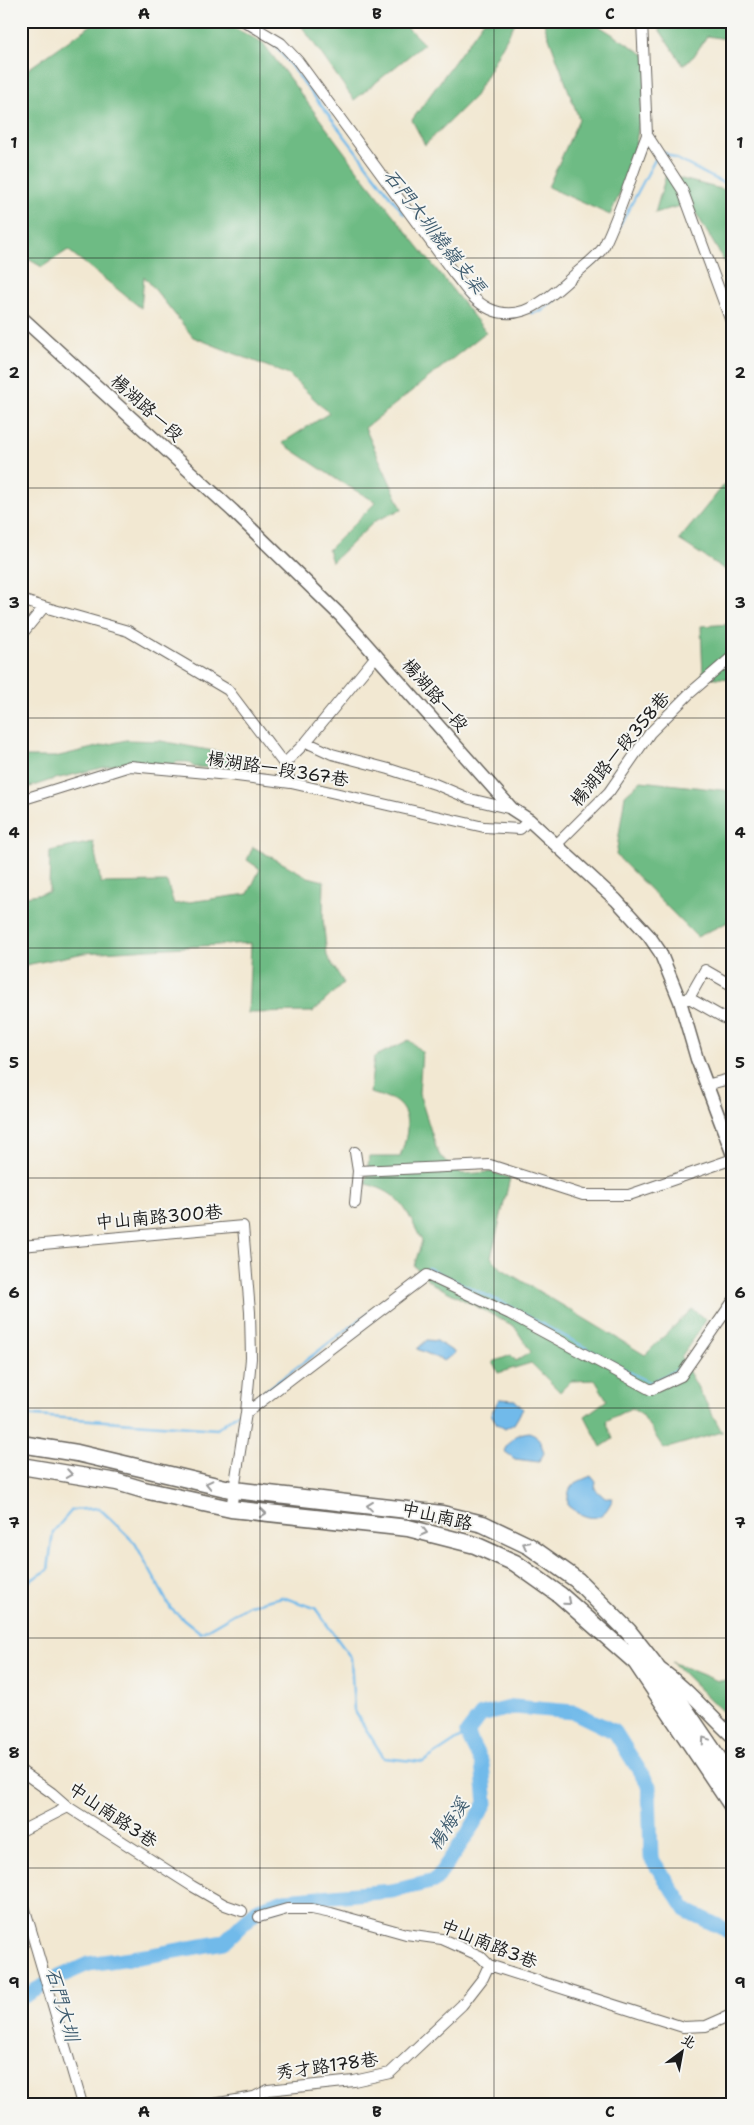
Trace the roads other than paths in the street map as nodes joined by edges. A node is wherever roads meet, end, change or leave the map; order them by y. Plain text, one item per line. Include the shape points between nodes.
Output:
1 (244, 21) edge
2 (642, 21) edge
3 (647, 135) junction
4 (21, 317) edge
5 (733, 328) edge
6 (21, 600) edge
7 (44, 607) junction
8 (21, 635) edge
9 (377, 655) junction
10 (733, 656) edge
11 (306, 742) junction
12 (284, 764) junction
13 (291, 783) junction
14 (21, 800) edge
15 (512, 809) junction
16 (529, 820) junction
17 (556, 845) junction
18 (733, 986) edge
19 (685, 1000) junction
20 (733, 1023) edge
21 (733, 1078) edge
22 (706, 1085) junction
23 (729, 1134) edge
24 (355, 1152) dead end
25 (733, 1155) edge
26 (733, 1159) edge
27 (358, 1171) junction
28 (355, 1203) dead end
29 (21, 1246) edge
30 (733, 1300) edge
31 (246, 1408) junction
32 (21, 1444) edge
33 (21, 1466) edge
34 (234, 1490) junction
35 (232, 1509) junction
36 (636, 1662) junction
37 (654, 1664) junction
38 (733, 1737) edge
39 (21, 1771) edge
40 (733, 1780) edge
41 (733, 1807) edge
42 (68, 1808) junction
43 (21, 1831) edge
44 (21, 1896) edge
45 (242, 1911) dead end
46 (259, 1916) dead end
47 (489, 1965) junction
48 (733, 2014) edge
49 (82, 2104) edge
50 (213, 2104) edge

1 - 3 street via 281,43 298,61 455,275 472,296 497,311 510,314 542,304 603,248
2 - 3 street
3 - 5 street via 682,189
4 - 9 street, 楊湖路一段 via 233,511
6 - 7 street
7 - 8 street
7 - 12 street via 128,631 228,690
9 - 11 street
9 - 15 street, 楊湖路一段
10 - 17 street, 楊湖路一段358巷 via 650,733 609,792
11 - 12 street
11 - 15 street via 332,754 436,784 470,799
12 - 13 street
13 - 14 street, 楊湖路一段367巷 via 130,766
13 - 16 street, 楊湖路一段367巷 via 484,827 520,829
15 - 16 street, 楊湖路一段
16 - 17 street, 楊湖路一段
17 - 19 street, 楊湖路一段 via 616,900 649,936
18 - 19 street via 705,970
19 - 20 street
19 - 22 street, 楊湖路一段
21 - 22 street
22 - 23 street, 楊湖路一段
23 - 25 street, 楊湖路一段
24 - 27 street
26 - 27 street via 629,1195 583,1195 490,1165
27 - 28 street
29 - 31 street, 中山南路300巷 via 242,1226 250,1312 251,1358
30 - 31 street via 681,1376 651,1390 510,1314 428,1275
31 - 34 street
34 -> 32 main road, 中山南路 via 77,1453
33 -> 35 main road, 中山南路 via 117,1482
34 - 35 street
37 -> 34 main road, 中山南路 via 628,1631 577,1580 529,1546 483,1524 442,1514
35 -> 36 main road, 中山南路 via 408,1528 475,1545 515,1563
36 - 37 street
36 - 41 main road, 中山南路
37 - 38 street via 681,1683
40 -> 37 main road, 中山南路
39 - 42 street, 中山南路3巷
42 - 43 street
42 - 45 street, 中山南路3巷 via 192,1886
44 - 49 street
46 - 47 street, 中山南路3巷 via 287,1909 331,1913 406,1934 442,1939 480,1956
47 - 48 street, 中山南路3巷 via 683,2027 706,2026
47 - 50 street, 秀才路178巷 via 462,2005 390,2073 354,2081 268,2090 254,2097

